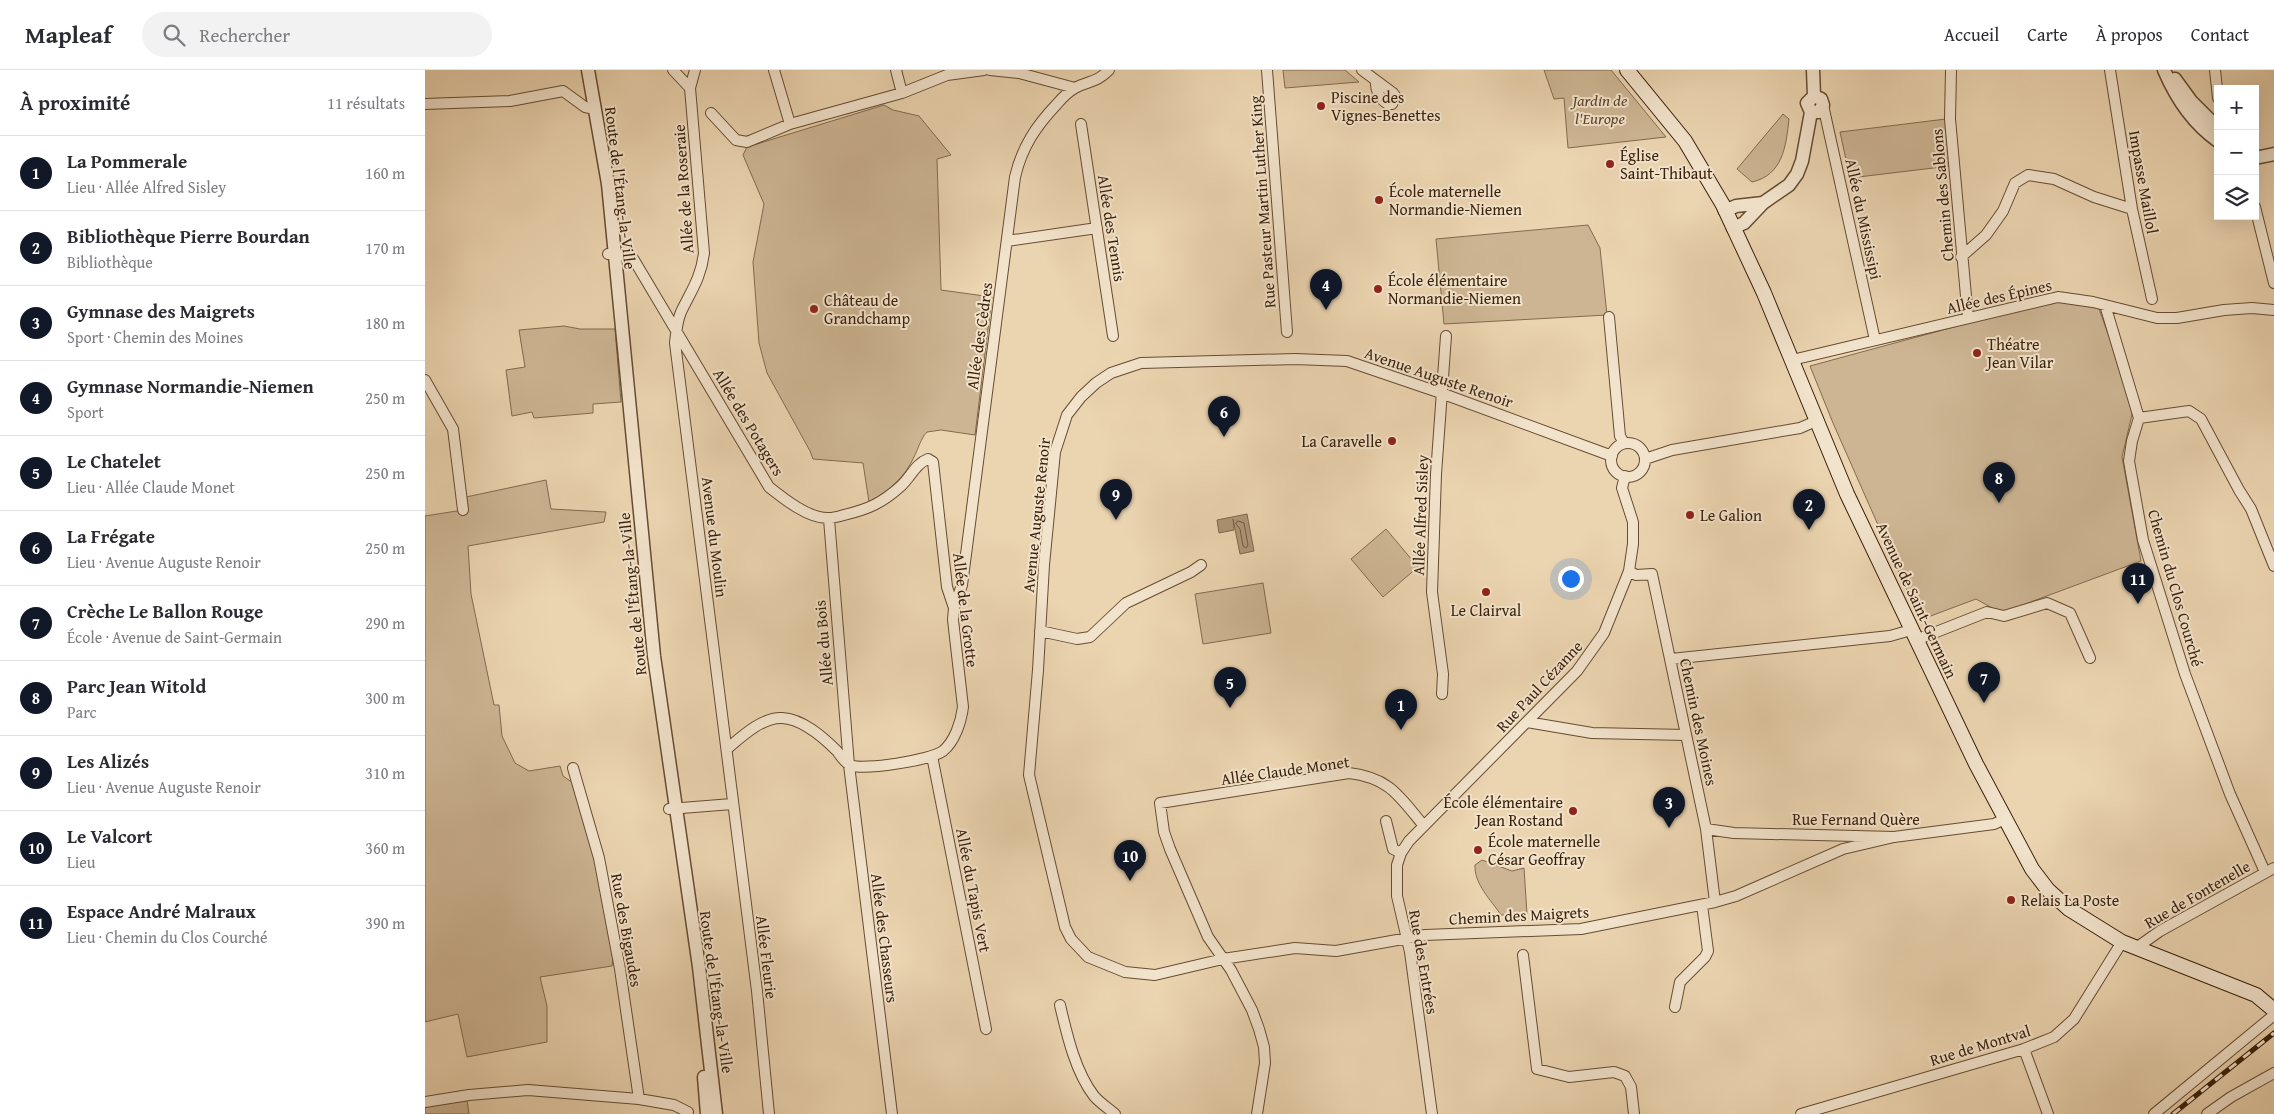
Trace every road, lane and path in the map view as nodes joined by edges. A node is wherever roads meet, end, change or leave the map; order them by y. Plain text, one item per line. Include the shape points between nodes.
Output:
1 (583, 70) edge
2 (588, 70) edge
3 (673, 70) edge
4 (695, 70) edge
5 (774, 70) edge
6 (896, 70) edge
7 (984, 70) edge
8 (990, 70) edge
9 (1109, 70) edge
10 (1267, 70) edge
11 (1362, 70) edge
12 (1627, 70) edge
13 (1813, 70) edge
14 (1951, 70) edge
15 (2110, 70) edge
16 (2166, 70) edge
17 (2215, 70) edge
18 (1376, 81) dead end
19 (2217, 85) edge
20 (690, 88) junction
21 (1075, 88) junction
22 (902, 93) junction
23 (1814, 96) junction
24 (425, 104) edge
25 (1823, 105) junction
26 (593, 108) junction
27 (1811, 112) junction
28 (711, 113) dead end
29 (790, 124) junction
30 (1081, 124) dead end
31 (2214, 124) edge
32 (2214, 137) edge
33 (2259, 148) edge
34 (2274, 150) edge
35 (2274, 154) edge
36 (2259, 157) edge
37 (1763, 203) junction
38 (2132, 209) junction
39 (1725, 211) junction
40 (2258, 220) edge
41 (1097, 228) junction
42 (1733, 228) junction
43 (1007, 241) junction
44 (611, 254) junction
45 (1961, 257) junction
46 (2274, 283) edge
47 (2152, 299) dead end
48 (2105, 305) junction
49 (2274, 310) edge
50 (1609, 317) dead end
51 (1968, 318) junction
52 (677, 330) junction
53 (1287, 332) dead end
54 (1113, 336) dead end
55 (1446, 336) dead end
56 (1875, 340) junction
57 (1792, 360) junction
58 (425, 380) edge
59 (1441, 392) junction
60 (2139, 418) junction
61 (1816, 421) junction
62 (1623, 443) junction
63 (1612, 456) junction
64 (1645, 459) junction
65 (1625, 476) junction
66 (463, 510) dead end
67 (829, 519) junction
68 (1201, 565) dead end
69 (2274, 566) edge
70 (1629, 571) junction
71 (954, 608) junction
72 (1040, 631) junction
73 (1914, 635) junction
74 (2090, 658) dead end
75 (1671, 659) junction
76 (1442, 694) dead end
77 (1527, 722) junction
78 (1687, 736) junction
79 (727, 749) junction
80 (932, 756) junction
81 (849, 765) junction
82 (573, 768) dead end
83 (732, 804) junction
84 (672, 809) junction
85 (2005, 819) junction
86 (1386, 821) dead end
87 (1423, 826) junction
88 (1706, 829) junction
89 (1894, 837) junction
90 (1401, 853) junction
91 (2270, 870) edge
92 (1715, 902) junction
93 (1702, 905) junction
94 (1407, 937) junction
95 (2122, 942) junction
96 (2136, 948) junction
97 (1523, 955) dead end
98 (1223, 959) junction
99 (1060, 1005) dead end
100 (1675, 1007) dead end
101 (2274, 1010) edge
102 (2274, 1015) edge
103 (986, 1030) dead end
104 (704, 1045) junction
105 (2023, 1049) junction
106 (2274, 1073) edge
107 (639, 1099) junction
108 (425, 1102) edge
109 (689, 1113) edge
110 (707, 1114) edge
111 (716, 1114) edge
112 (769, 1114) edge
113 (892, 1114) edge
114 (1115, 1114) edge
115 (1257, 1114) edge
116 (1432, 1114) edge
117 (1634, 1114) edge
118 (1801, 1114) edge
119 (2048, 1114) edge
120 (2154, 1114) edge
121 (2207, 1114) edge

1 - 26 street, Route de l'Étang-la-Ville
2 - 26 street, Route de l'Étang-la-Ville
3 - 20 street
4 - 20 street, Allée de la Roseraie
5 - 29 street
6 - 22 street
7 - 22 street via 947,75
8 - 21 street via 1019,73
9 - 21 street via 1091,83
10 - 53 street, Rue Pasteur Martin Luther King
11 - 18 street
12 - 39 main road, Avenue de Saint-Germain via 1685,141
13 - 23 street
14 - 45 street, Chemin des Sablons via 1951,119
15 - 38 street, Impasse Maillol
16 - 31 street
16 - 32 street via 2174,92 2205,131
17 - 19 street
20 - 52 street, Allée de la Roseraie via 705,253 700,275 681,313
21 - 43 street, Allée des Cèdres via 1038,126 1020,157
22 - 29 street
23 - 25 street via 1821,98
23 - 27 street via 1807,103
24 - 26 street via 510,100 563,91 585,107
25 - 27 street via 1819,112
25 - 56 street, Allée du Mississipi
26 - 44 street, Route de l'Étang-la-Ville via 607,184
27 - 37 street via 1797,174 1789,185
28 - 29 street via 741,142
30 - 41 street, Allée des Tennis
33 - 34 street
35 - 36 street
37 - 39 street via 1735,206
37 - 42 street via 1744,223
38 - 45 street via 2054,179 2029,175 2015,183 2003,211 1986,235
38 - 47 street, Impasse Maillol
39 - 42 main road, Avenue de Saint-Germain
40 - 46 street
41 - 43 street
41 - 54 street, Allée des Tennis
42 - 57 main road, Avenue de Saint-Germain
43 - 71 street, Allée des Cèdres via 962,585
44 - 52 street, Allée des Potagers via 631,256 635,260
44 - 84 street, Route de l'Étang-la-Ville
45 - 51 street, Chemin des Sablons
48 - 49 street, Allée des Épines via 2164,318 2224,310
48 - 51 street, Allée des Épines via 2058,297
48 - 60 street
50 - 62 street
51 - 56 street, Allée des Épines
52 - 67 street, Allée des Potagers via 769,487 789,504
52 - 79 street, Avenue du Moulin via 675,343
55 - 59 street, Allée Alfred Sisley
56 - 57 street, Allée des Épines
57 - 61 main road, Avenue de Saint-Germain
58 - 66 street via 453,429
59 - 63 street, Avenue Auguste Renoir
59 - 72 street, Avenue Auguste Renoir via 1347,361 1323,359 1141,362 1111,373 1081,397 1067,415 1057,441
59 - 76 street, Allée Alfred Sisley via 1432,592 1443,674
60 - 69 street via 2189,411 2201,419 2251,509
60 - 91 street, Chemin du Clos Courché via 2129,461 2143,540 2185,674 2230,794
61 - 64 street via 1800,428 1672,450
61 - 73 main road, Avenue de Saint-Germain
62 - 63 street
62 - 64 street via 1638,446
63 - 65 street via 1614,469
64 - 65 street via 1639,473
65 - 70 street, Rue Paul Cézanne via 1622,488 1633,522
67 - 71 street, Allée de la Grotte via 867,510 906,482 920,462 928,459 933,462 947,588
67 - 81 street, Allée du Bois
68 - 72 street via 1127,603 1090,637 1077,639
70 - 75 street, Chemin des Moines via 1636,575 1652,574
70 - 77 street, Rue Paul Cézanne via 1614,612 1591,653
71 - 80 street, Allée de la Grotte via 963,707 951,741 943,751
72 - 98 street, Avenue Auguste Renoir via 1029,775 1065,927 1071,939 1088,958 1141,975 1155,975
73 - 74 street via 1987,612 2004,616 2047,602 2070,613
73 - 75 street
73 - 85 main road, Avenue de Saint-Germain
75 - 78 street, Chemin des Moines
77 - 78 street via 1592,733
77 - 87 street, Rue Paul Cézanne
78 - 88 street, Chemin des Moines
79 - 81 street via 769,720 782,718 795,721 822,737
79 - 83 street, Avenue du Moulin
80 - 81 street via 865,768
80 - 103 street, Allée du Tapis Vert
81 - 113 street, Allée des Chasseurs
82 - 107 street, Rue des Bigaudes via 601,867
83 - 84 street
83 - 112 street, Allée Fleurie via 757,990
84 - 104 street, Route de l'Étang-la-Ville
85 - 89 street, Rue Fernand Quère via 1994,824
85 - 95 main road, Avenue de Saint-Germain via 2031,869 2048,890 2069,909
86 - 90 street via 1393,849
87 - 90 street, Rue Paul Cézanne
87 - 98 street, Allée Claude Monet via 1396,792 1382,781 1349,773 1160,803 1170,849 1208,937
88 - 89 street, Rue Fernand Quère via 1734,833
88 - 92 street, Chemin des Moines
89 - 92 street, Chemin des Maigrets via 1843,849
90 - 94 street, Rue des Entrées via 1395,879
91 - 96 street, Rue de Fontenelle via 2160,931
92 - 93 street, Chemin des Maigrets
93 - 94 street, Chemin des Maigrets via 1581,929
93 - 100 street via 1708,951 1680,982
94 - 98 street, Chemin des Maigrets via 1336,951 1295,948
94 - 116 street, Rue des Entrées
95 - 96 main road, Avenue de Saint-Germain
95 - 105 street, Rue de Montval via 2074,1019 2054,1037
96 - 101 main road, Avenue de Saint-Germain via 2256,995
97 - 117 street via 1537,1069 1569,1077 1614,1072 1625,1076 1631,1087
98 - 115 street via 1252,1010 1264,1047 1265,1063
99 - 114 street via 1068,1040 1081,1071 1094,1096
102 - 120 street
104 - 110 street, Route de l'Étang-la-Ville
104 - 111 street, Route de l'Étang-la-Ville
105 - 118 street, Rue de Montval
105 - 119 street
106 - 121 street
107 - 108 street via 528,1090
107 - 109 street via 674,1105

